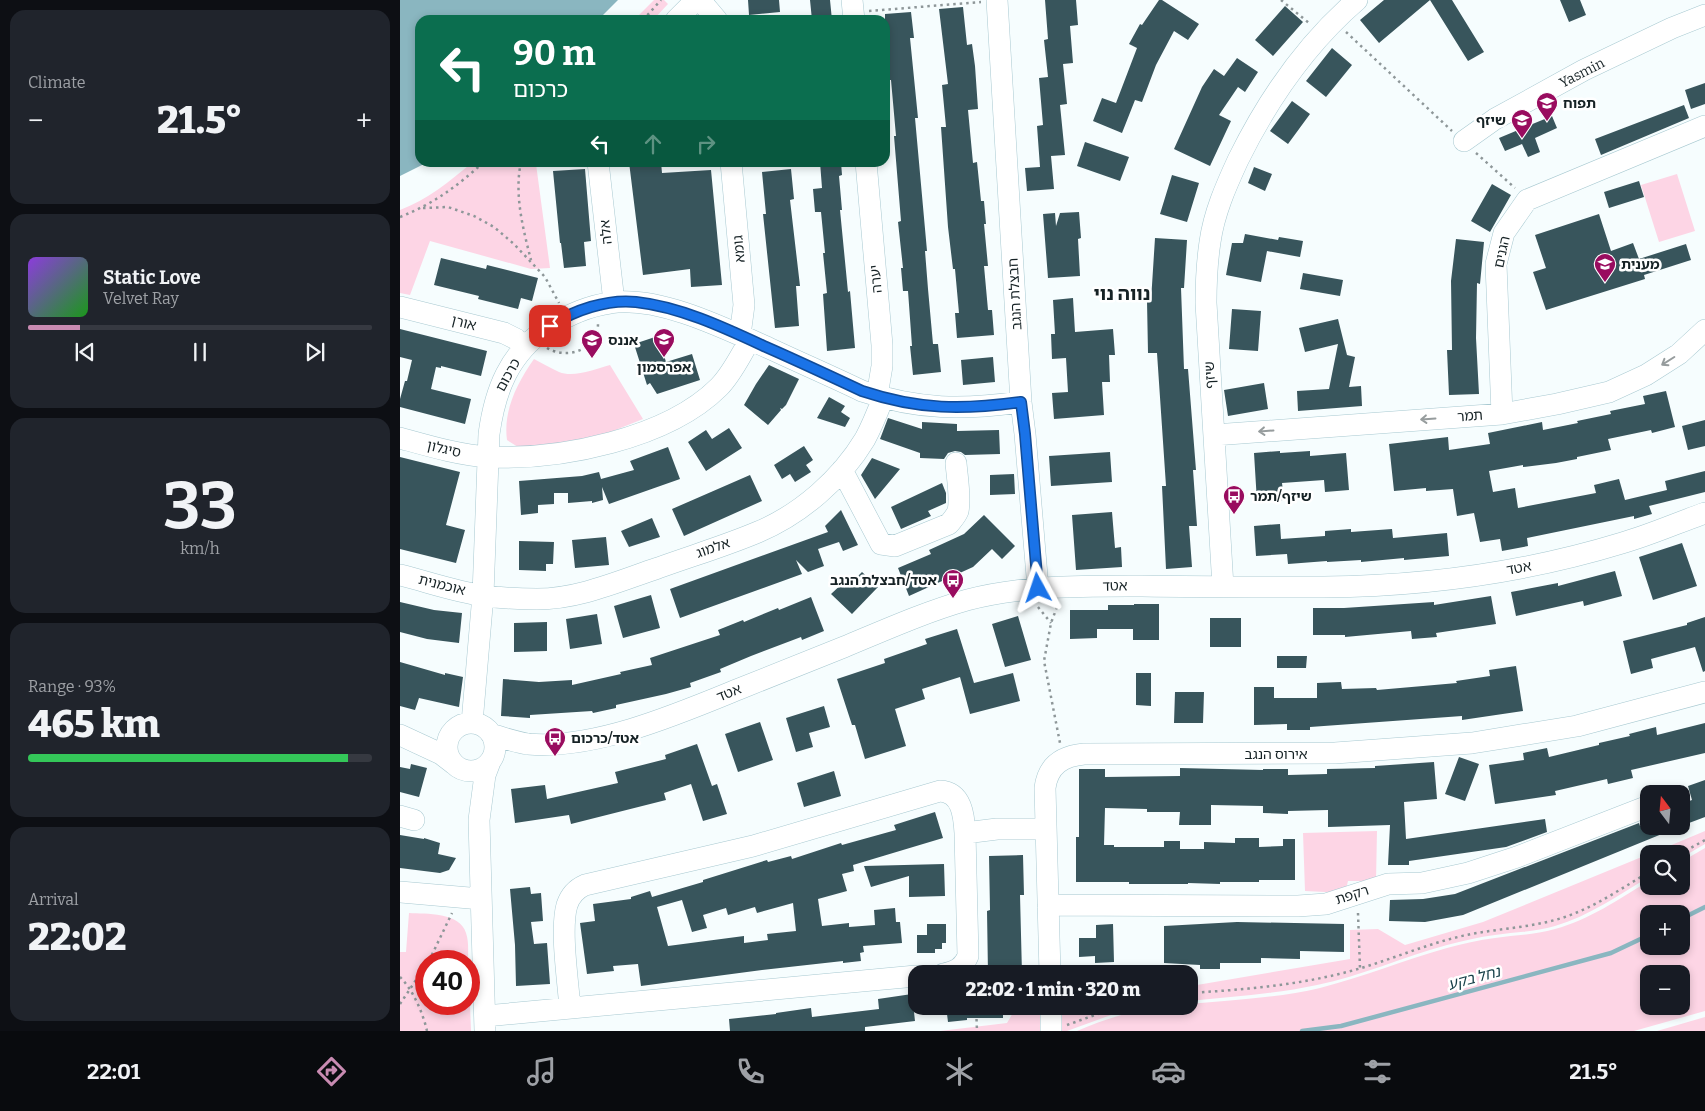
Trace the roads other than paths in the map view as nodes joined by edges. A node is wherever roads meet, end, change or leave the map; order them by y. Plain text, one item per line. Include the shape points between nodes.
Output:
1 (696, 0) edge
2 (700, 0) edge
3 (997, 0) edge
4 (1357, 0) edge
5 (681, 15) edge
6 (713, 15) edge
7 (1705, 15) edge
8 (1705, 126) edge
9 (1464, 142) road end
10 (598, 167) edge
11 (731, 167) edge
12 (866, 167) edge
13 (605, 304) junction
14 (400, 307) edge
15 (1705, 330) edge
16 (745, 337) junction
17 (530, 342) junction
18 (880, 397) junction
19 (1021, 402) junction
20 (1502, 414) junction
21 (1214, 435) junction
22 (400, 438) edge
23 (488, 457) junction
24 (956, 463) dead end
25 (842, 470) junction
26 (1705, 513) edge
27 (400, 575) edge
28 (1223, 587) junction
29 (483, 595) junction
30 (1038, 598) junction
31 (1705, 692) edge
32 (464, 726) junction
33 (400, 733) edge
34 (491, 734) junction
35 (542, 744) junction
36 (492, 761) junction
37 (456, 766) junction
38 (1640, 809) edge
39 (478, 820) junction
40 (1046, 829) junction
41 (966, 833) junction
42 (400, 892) edge
43 (481, 899) junction
44 (1048, 906) junction
45 (963, 965) edge
46 (1050, 965) edge
47 (908, 977) edge
48 (570, 1008) junction
49 (1050, 1015) edge
50 (485, 1023) edge
51 (1051, 1030) road end

1 - 5 street
2 - 6 street
3 - 19 street, חבצלת הנגב
4 - 21 street, שיזף via 1285,78 1248,140 1218,208 1206,272
7 - 9 street, Yasmin via 1584,70 1494,119
8 - 20 street, הגנים via 1527,200 1504,233 1496,264
10 - 13 street, אלה
11 - 16 street, גומא
12 - 18 street, יערה via 882,345
13 - 16 street, כרכום via 636,302 668,308
13 - 17 street, כרכום via 560,320
14 - 17 street, אורן
15 -> 20 street, תמר via 1679,354 1646,375 1609,392
16 - 18 street, כרכום
16 - 23 street via 732,370 721,385 706,399 667,422 593,448 544,456
17 - 23 street, כרכום via 498,388 492,411
18 - 19 street, כרכום via 908,404 961,409
18 - 25 street, אלמוג via 865,438
19 - 30 street, חבצלת הנגב
20 -> 21 street, תמר
21 - 28 street, שיזף
22 - 23 street, סיגלון via 459,454
23 - 29 street, כרכום
24 - 25 street via 958,510 954,517 948,524 895,546 881,544
25 - 29 street, אלמוג via 820,493 759,532 623,580 560,597 540,599
26 - 28 street, אטד via 1588,553 1486,574 1329,587
27 - 29 street, אוכמנית
28 - 30 street, אטד via 1112,586
29 - 32 street, כרכום
30 - 35 street, אטד via 994,594 938,609 699,706 636,728 581,740
31 - 40 street, אירוס הנגב via 1577,726 1472,743 1335,754 1084,754 1063,759 1053,767 1046,782
32 - 33 street via 429,735
32 - 34 street via 483,726
32 - 37 street via 448,739 449,758
33 - 37 street via 441,754
34 - 35 street, אטד via 526,744
34 - 36 street via 496,744
35 - 36 street, אטד via 516,750
36 - 37 street via 474,771
36 - 39 street via 485,775
37 - 39 street via 470,792
38 - 44 street, רקפת via 1474,872 1434,882 1388,884 1326,904
39 - 43 street
40 - 41 street
40 - 44 street
41 - 45 street via 968,956
41 - 48 street via 961,806 955,797 946,791 932,792 754,846 585,885 572,895 566,911
42 - 43 street
43 - 50 street
44 - 46 street
47 - 48 street
48 - 50 street
49 - 51 street

